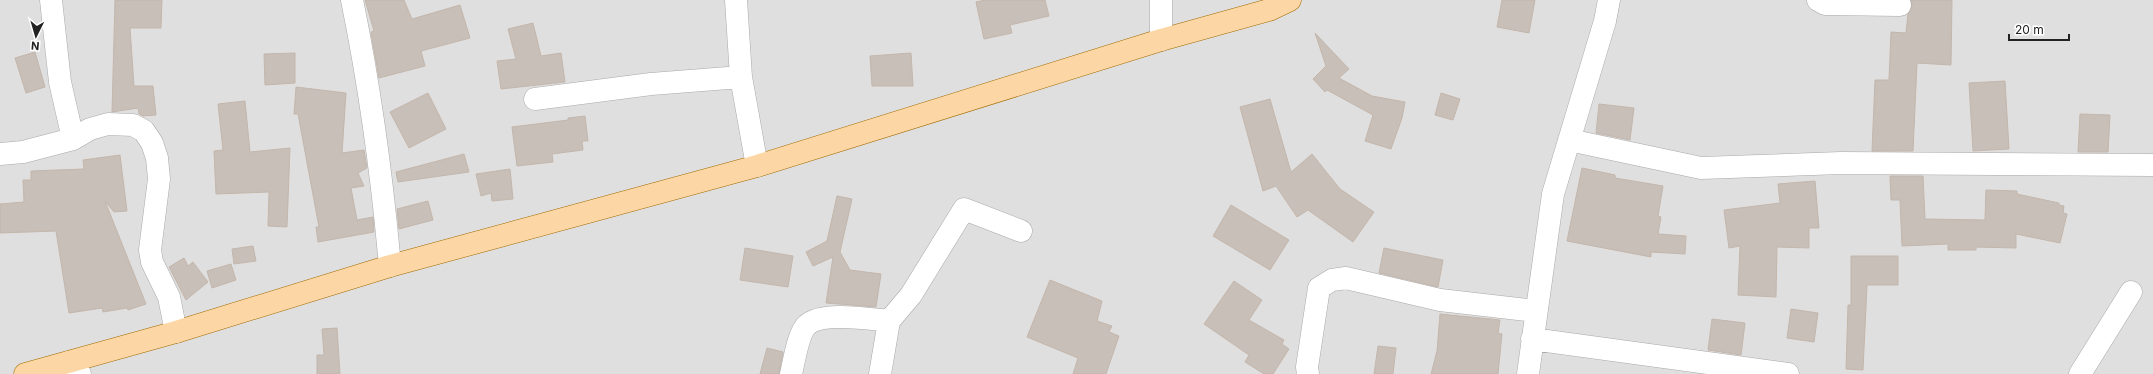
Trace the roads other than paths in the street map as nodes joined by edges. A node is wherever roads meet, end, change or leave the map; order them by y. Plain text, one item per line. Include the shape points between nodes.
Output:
1 (51, 0) edge
2 (352, 0) edge
3 (736, 0) edge
4 (1161, 0) edge
5 (1290, 0) edge
6 (1609, 0) edge
7 (1818, 0) edge
8 (1900, 5) dead end
9 (1161, 40) junction
10 (741, 77) junction
11 (535, 100) dead end
12 (73, 139) junction
13 (1569, 140) junction
14 (0, 154) edge
15 (2153, 165) edge
16 (757, 166) junction
17 (1021, 231) dead end
18 (390, 266) junction
19 (2131, 292) dead end
20 (1536, 311) junction
21 (888, 321) junction
22 (176, 332) junction
23 (1532, 339) junction
24 (75, 368) edge
25 (25, 374) edge
26 (791, 374) edge
27 (880, 374) edge
28 (1308, 374) edge
29 (1528, 374) edge
30 (1788, 374) edge
31 (2080, 374) edge

1 - 12 street via 60,82
2 - 18 street via 383,180
3 - 10 street
4 - 9 street
5 - 9 main road via 1269,10
6 - 13 street
7 - 8 street via 1825,4
9 - 16 main road
10 - 11 street via 651,84
10 - 16 street
12 - 14 street via 23,152
12 - 22 street via 90,129 122,123 144,131 152,143 157,158 159,179 150,250 152,262 169,297
13 - 15 street via 1701,168 1841,163
13 - 20 street via 1553,194
16 - 18 main road
17 - 21 street via 964,209 911,295
18 - 22 main road
19 - 31 street
20 - 23 street
20 - 28 street via 1440,300 1346,278 1332,280 1319,288
21 - 26 street via 843,317 821,319 807,324 801,335
21 - 27 street
22 - 24 main road
23 - 29 street
23 - 30 street
24 - 25 main road

